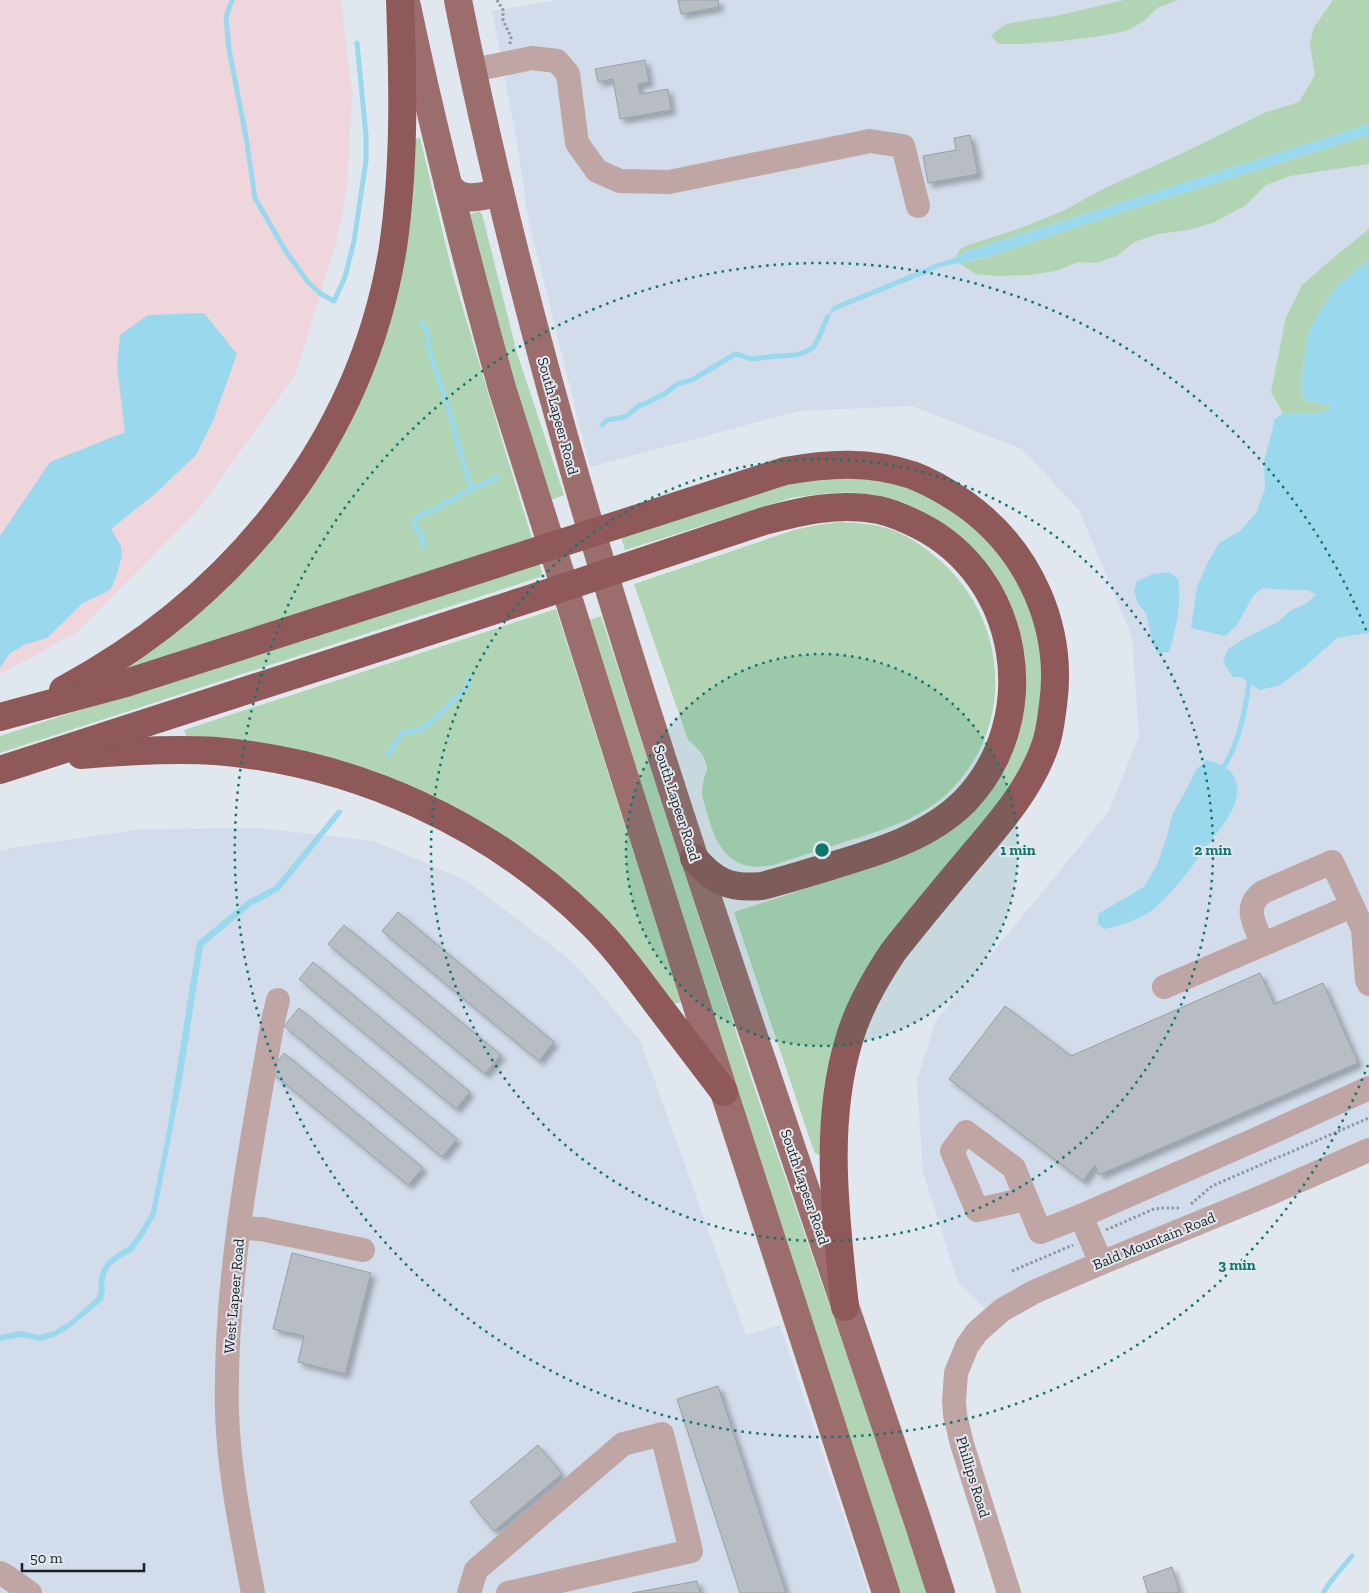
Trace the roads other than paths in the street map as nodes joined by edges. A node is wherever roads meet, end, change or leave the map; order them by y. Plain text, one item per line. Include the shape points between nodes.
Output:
1 (400, 0) edge
2 (406, 0) edge
3 (458, 0) edge
4 (473, 70) junction
5 (448, 184) junction
6 (500, 192) junction
7 (918, 206) dead end
8 (3, 716) edge
9 (32, 760) junction
10 (0, 770) edge
11 (694, 858) junction
12 (1352, 906) junction
13 (1263, 944) junction
14 (1369, 984) edge
15 (1164, 987) dead end
16 (278, 1000) dead end
17 (1369, 1088) edge
18 (724, 1092) junction
19 (1369, 1150) edge
20 (1026, 1199) dead end
21 (1081, 1216) junction
22 (240, 1228) junction
23 (363, 1250) dead end
24 (1101, 1263) junction
25 (846, 1308) junction
26 (960, 1359) joint
27 (0, 1573) edge
28 (30, 1593) edge
29 (253, 1593) edge
30 (469, 1593) edge
31 (508, 1593) edge
32 (886, 1593) edge
33 (941, 1593) edge
34 (1010, 1593) edge

1 - 8 highway via 402,160 392,248 364,356 327,436 281,508 242,554 196,599 86,677
2 - 5 main road
3 - 4 main road, South Lapeer Road
4 - 6 main road, South Lapeer Road
4 - 7 street via 532,58 557,61 568,74 577,143 597,171 620,181 669,182 870,141 903,146
5 - 6 main road via 456,194 464,197
5 - 18 main road via 502,388
6 - 11 main road, South Lapeer Road via 585,513
8 - 25 highway via 126,683 778,473 815,466 864,465 914,476 955,497 991,525 1030,576 1050,632 1056,671 1055,695 1046,744 1030,780 1005,816 893,952 867,996 849,1038 838,1087 834,1146 837,1226
9 - 10 highway
9 - 11 highway via 794,513 841,507 879,510 903,518 952,546 970,565 996,605 1004,626 1013,672 1004,737 979,784 949,814 909,839 762,886 745,888 728,884
9 - 18 highway via 148,750 250,755 353,778 434,811 503,851 593,925 638,977
11 - 25 main road, South Lapeer Road
12 - 13 street
12 - 13 street via 1332,862 1271,888 1257,896 1252,906 1252,919
12 - 14 street via 1363,929
13 - 15 street
16 - 22 street, West Lapeer Road via 250,1152
17 - 21 street
18 - 32 main road
19 - 24 street, Bald Mountain Road
20 - 21 street via 1040,1232
21 - 24 street
22 - 23 street via 261,1229
22 - 29 street, West Lapeer Road via 227,1346 228,1415 233,1478
24 - 26 street, Bald Mountain Road via 1040,1289 1002,1310 977,1332
25 - 33 main road, South Lapeer Road
26 - 34 street, Phillips Road via 954,1387 958,1429
27 - 28 street
30 - 31 street via 476,1570 623,1444 662,1434 691,1551

